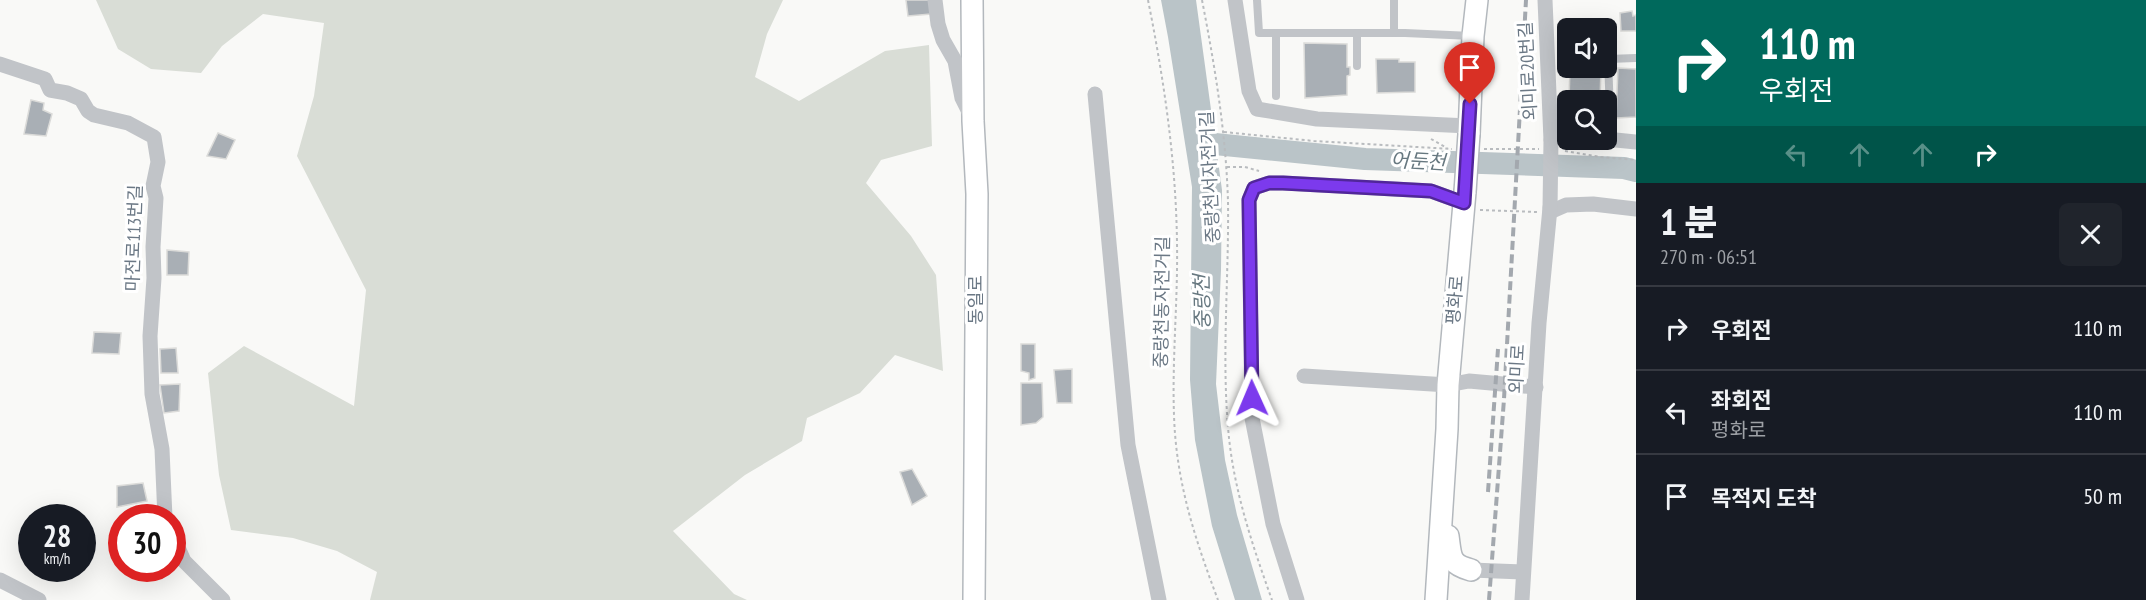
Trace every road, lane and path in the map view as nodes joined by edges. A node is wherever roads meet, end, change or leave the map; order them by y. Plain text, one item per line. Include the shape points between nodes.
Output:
1 (935, 0) edge
2 (972, 0) edge
3 (1148, 0) edge
4 (1202, 0) edge
5 (1235, 0) edge
6 (1257, 0) edge
7 (1394, 0) edge
8 (1477, 0) edge
9 (1545, 0) edge
10 (1276, 33) junction
11 (1357, 33) junction
12 (1394, 33) junction
13 (1473, 36) junction
14 (1636, 58) edge
15 (0, 64) edge
16 (1357, 66) dead end
17 (1608, 90) edge
18 (1095, 94) dead end
19 (1276, 96) dead end
20 (973, 121) junction
21 (1224, 132) junction
22 (1470, 140) junction
23 (1557, 140) edge
24 (1617, 141) edge
25 (1636, 142) edge
26 (1552, 143) junction
27 (1636, 160) edge
28 (1469, 202) junction
29 (1636, 209) edge
30 (1550, 210) junction
31 (1305, 376) dead end
32 (1448, 385) junction
33 (1536, 387) junction
34 (164, 504) edge
35 (1442, 504) junction
36 (186, 563) edge
37 (1471, 570) junction
38 (1523, 573) junction
39 (0, 580) edge
40 (39, 600) edge
41 (223, 600) edge
42 (974, 600) edge
43 (1159, 600) edge
44 (1218, 600) edge
45 (1272, 600) edge
46 (1297, 600) edge
47 (1437, 600) edge
48 (1442, 600) edge
49 (1522, 600) edge

1 - 20 street via 938,24 955,61 962,98
2 - 20 main road, 동일로
3 - 44 path, 중랑천동자전거길 via 1171,138 1178,242 1174,416 1179,465 1192,528
4 - 21 path, 중랑천서자전거길
5 - 22 street via 1249,91 1257,109
6 - 10 lane via 1258,33
7 - 12 lane
8 - 13 main road, 평화로
9 - 26 street, 외미로20번길
10 - 11 lane
10 - 19 lane
11 - 12 lane
11 - 16 lane
12 - 13 lane
13 - 22 main road, 평화로
14 - 17 lane via 1608,59
15 - 34 street, 마전로113번길 via 45,79 50,90 81,99 93,115 128,123 154,137 158,162 153,186 156,198 150,336
18 - 43 street via 1128,445
20 - 42 main road, 동일로 via 977,194
21 - 22 path via 1314,141
21 - 45 path, 중랑천서자전거길 via 1229,439 1242,505
22 - 26 path
22 - 28 main road, 평화로, bridge
23 - 26 street
24 - 25 street
26 - 27 path
26 - 30 street, 외미로, bridge
28 - 30 path
28 - 32 main road, 평화로
28 - 46 street via 1431,191 1283,183 1254,188 1249,200 1252,418 1273,524
29 - 30 street via 1593,204
30 - 33 street, 외미로
31 - 32 street
32 - 33 street via 1469,381
32 - 35 main road, 평화로
33 - 38 street, 외미로
35 - 37 main road via 1452,561
35 - 47 main road, 평화로
36 - 41 street
37 - 38 street
37 - 48 main road via 1449,583
38 - 49 street, 외미로
39 - 40 street

